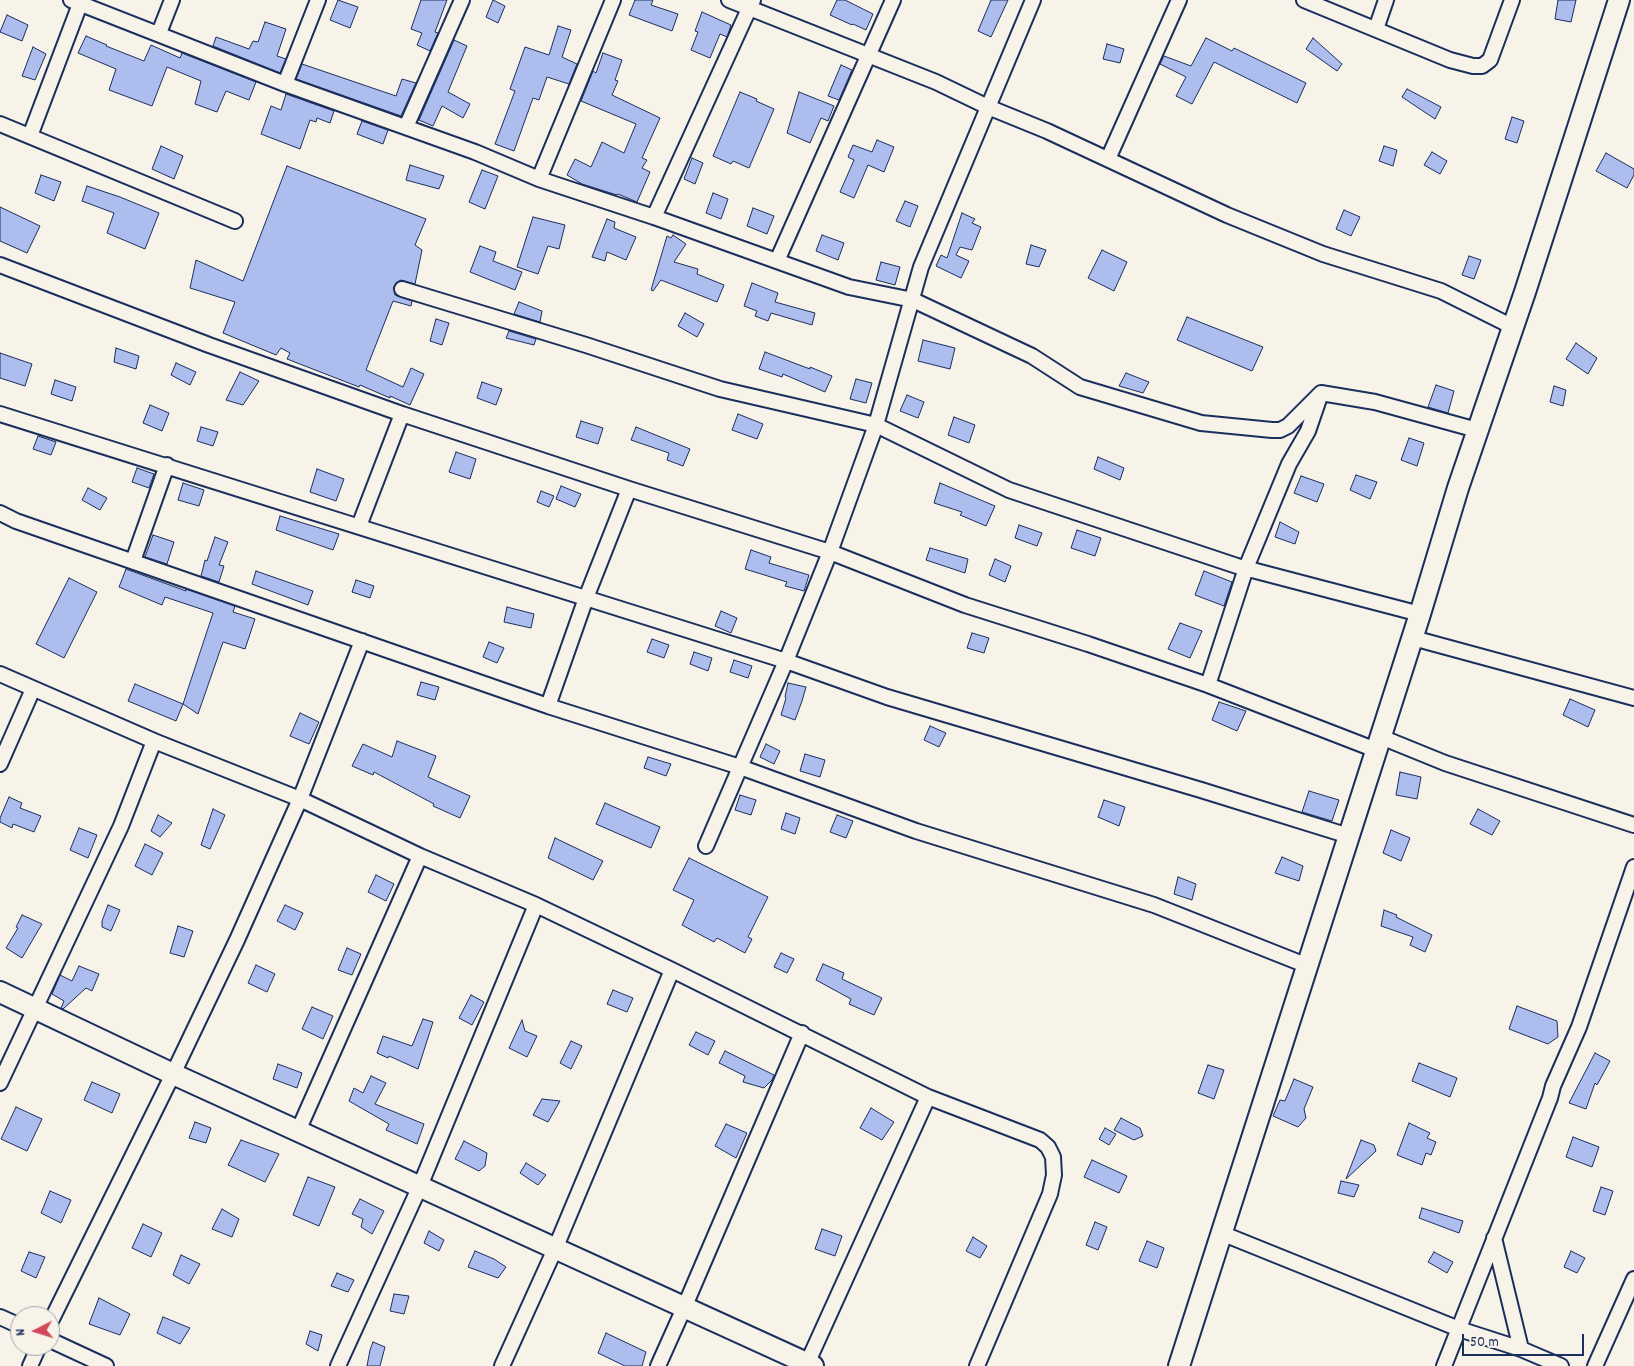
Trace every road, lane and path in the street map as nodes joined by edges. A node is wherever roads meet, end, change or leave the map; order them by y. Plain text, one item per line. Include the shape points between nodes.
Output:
1 (172, 0) edge
2 (318, 0) edge
3 (462, 0) edge
4 (612, 0) edge
5 (729, 0) edge
6 (893, 0) edge
7 (1033, 0) edge
8 (1179, 0) edge
9 (1304, 0) edge
10 (1386, 0) edge
11 (1512, 0) edge
12 (1619, 0) edge
13 (75, 2) edge
14 (751, 4) edge
15 (1376, 30) junction
16 (158, 33) junction
17 (869, 56) junction
18 (285, 84) junction
19 (988, 107) junction
20 (0, 124) edge
21 (406, 127) junction
22 (30, 136) junction
23 (1108, 159) junction
24 (539, 179) junction
25 (654, 217) junction
26 (235, 221) dead end
27 (778, 261) junction
28 (0, 265) edge
29 (402, 289) dead end
30 (912, 300) junction
31 (1513, 327) junction
32 (1321, 393) junction
33 (0, 414) edge
34 (402, 414) junction
35 (876, 425) junction
36 (1477, 430) junction
37 (167, 466) junction
38 (629, 490) junction
39 (0, 513) edge
40 (359, 526) junction
41 (830, 552) junction
42 (133, 561) junction
43 (1246, 568) junction
44 (586, 598) junction
45 (1420, 614) junction
46 (1413, 638) junction
47 (362, 641) junction
48 (786, 661) junction
49 (0, 674) edge
50 (1208, 685) junction
51 (33, 689) junction
52 (1634, 698) edge
53 (548, 706) junction
54 (154, 741) junction
55 (1378, 744) junction
56 (0, 764) edge
57 (740, 767) junction
58 (300, 798) junction
59 (1634, 825) edge
60 (1349, 836) junction
61 (706, 846) dead end
62 (420, 856) junction
63 (1634, 866) edge
64 (536, 905) junction
65 (1308, 966) junction
66 (672, 970) junction
67 (0, 992) edge
68 (34, 1008) junction
69 (802, 1033) junction
70 (174, 1074) junction
71 (0, 1083) edge
72 (928, 1097) junction
73 (298, 1131) junction
74 (420, 1186) junction
75 (1221, 1233) junction
76 (1494, 1238) junction
77 (555, 1249) junction
78 (1634, 1279) edge
79 (58, 1306) edge
80 (684, 1308) junction
81 (1459, 1329) junction
82 (60, 1345) edge
83 (1521, 1349) junction
84 (809, 1365) edge
85 (106, 1366) edge
86 (338, 1366) edge
87 (502, 1366) edge
88 (658, 1366) edge
89 (977, 1366) edge
90 (1179, 1366) edge
91 (1444, 1366) edge
92 (1562, 1366) edge
93 (1595, 1366) edge

1 - 16 street
2 - 18 street
3 - 21 street
4 - 24 street
5 - 14 street
6 - 17 street
7 - 19 street
8 - 23 street
9 - 15 street
10 - 15 street
11 - 15 street via 1490,60 1482,66 1450,60
12 - 31 main road
13 - 16 street
13 - 22 street
14 - 17 street
14 - 25 street
16 - 18 street
17 - 19 street
17 - 27 street
18 - 21 street
19 - 23 street
19 - 30 street via 921,267
20 - 22 street
21 - 24 street
22 - 26 street
23 - 31 street via 1227,216 1323,254 1441,291
24 - 25 street
25 - 27 street
27 - 30 street via 848,287
28 - 34 street
29 - 35 street via 720,389
30 - 32 street via 1032,356 1080,387 1200,423 1280,430
30 - 35 street
31 - 36 main road
32 - 36 street via 1376,402
32 - 43 street via 1308,431 1289,464
33 - 37 street
34 - 38 street
34 - 40 street
35 - 41 street
35 - 43 street via 1009,490
36 - 45 main road
37 - 40 street
37 - 42 street
38 - 41 street
38 - 44 street
39 - 42 street
40 - 44 street
41 - 48 street
41 - 50 street via 965,605
42 - 47 street
43 - 45 street
43 - 50 street
44 - 48 street
44 - 53 street
45 - 46 main road
46 - 52 street
46 - 55 main road
47 - 53 street
47 - 58 street
48 - 57 street
48 - 60 street via 887,697
49 - 51 street
50 - 55 street
51 - 54 street
51 - 56 street
53 - 57 street
54 - 58 street
54 - 68 street via 121,826
55 - 59 street
55 - 60 main road
57 - 61 street
57 - 65 street via 916,831 1154,905
58 - 62 street
58 - 70 street
60 - 65 main road
62 - 64 street
62 - 73 street
63 - 76 street via 1579,1027
64 - 66 street
64 - 74 street
65 - 75 main road
66 - 69 street
66 - 77 street
67 - 68 main road
68 - 70 main road
68 - 71 street
69 - 72 street
69 - 80 street
70 - 73 main road
70 - 79 street
72 - 84 street
72 - 89 street via 1040,1140 1053,1157 1050,1194
73 - 74 main road
74 - 77 main road
74 - 86 street
75 - 81 street
75 - 90 main road
76 - 81 street
76 - 83 street
77 - 80 main road
77 - 87 street
78 - 93 street
80 - 84 main road
80 - 88 street
81 - 83 street
81 - 91 street
82 - 85 street
83 - 92 street

